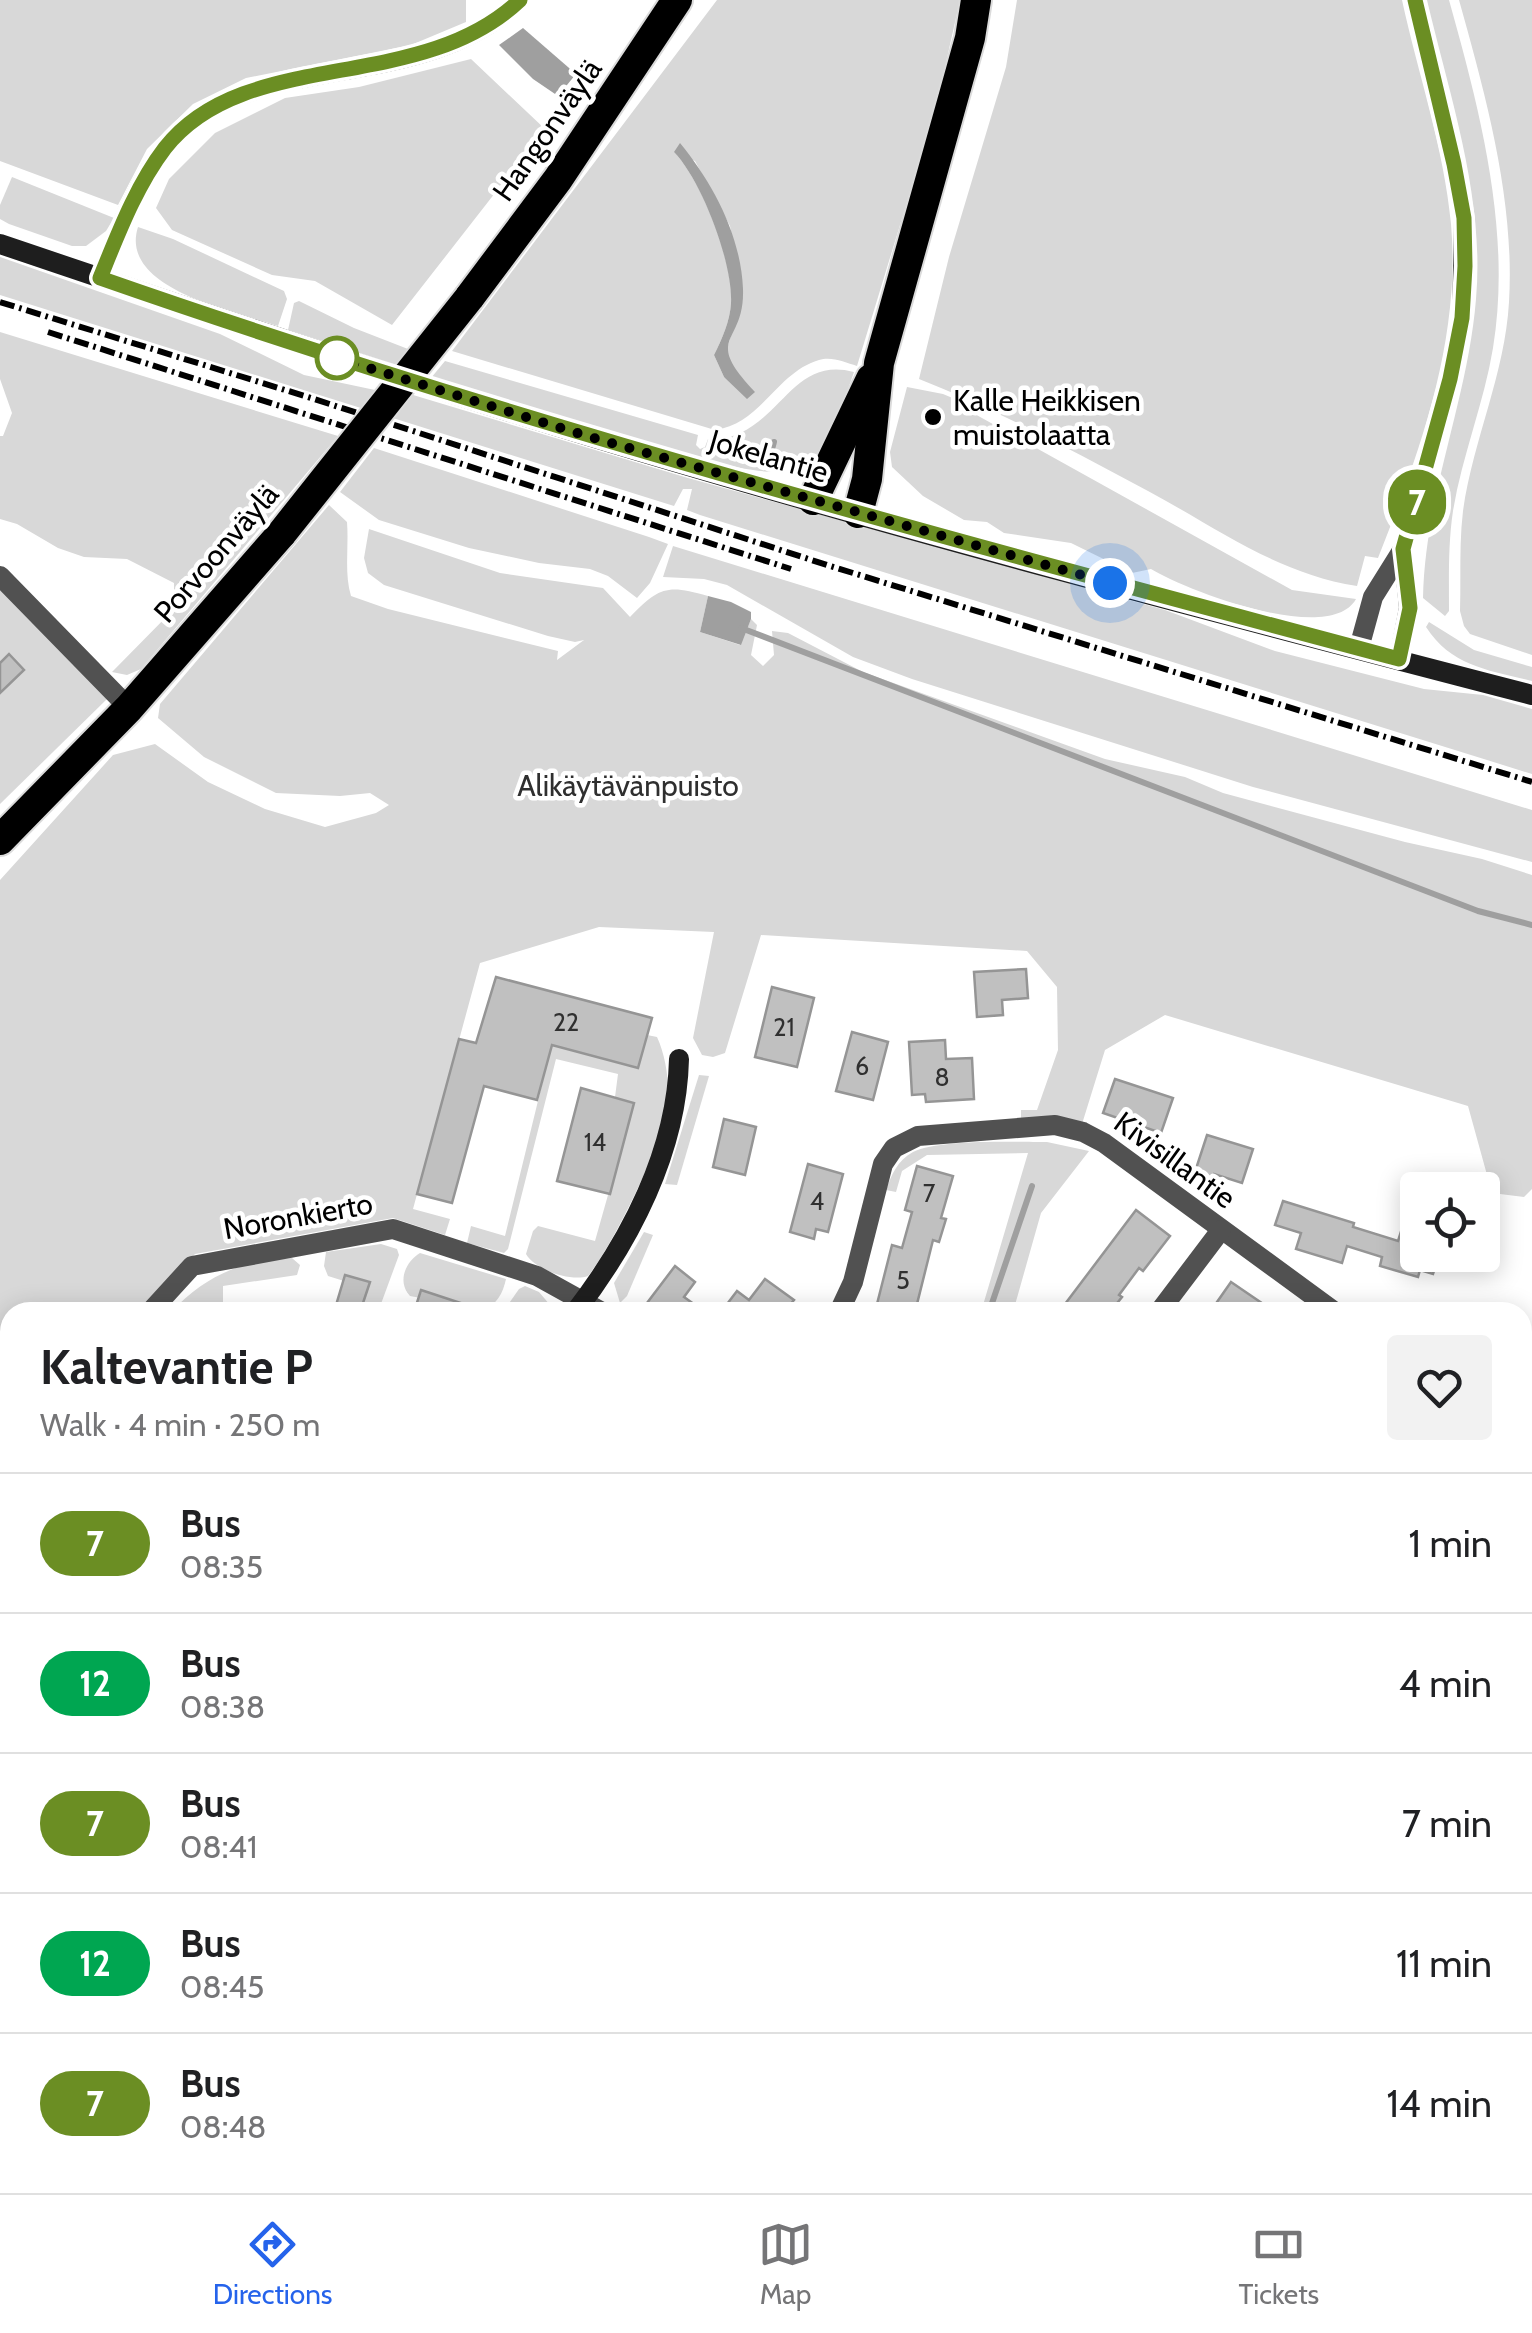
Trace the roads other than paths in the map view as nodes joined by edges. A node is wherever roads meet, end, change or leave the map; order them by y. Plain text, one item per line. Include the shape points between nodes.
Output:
1 (520, 0) edge
2 (676, 0) edge
3 (976, 0) edge
4 (1415, 0) edge
5 (0, 244) edge
6 (100, 278) junction
7 (470, 298) joint
8 (879, 363) junction
9 (813, 500) junction
10 (858, 513) junction
11 (1403, 549) junction
12 (0, 576) edge
13 (1359, 648) junction
14 (1399, 659) junction
15 (1532, 695) edge
16 (129, 708) junction
17 (0, 840) edge
18 (680, 1060) dead end
19 (1221, 1230) junction
20 (159, 1302) edge
21 (572, 1302) edge
22 (582, 1302) edge
23 (844, 1302) edge
24 (1167, 1302) edge
25 (1321, 1302) edge

1 - 6 street via 462,39 420,56 265,86 214,106 166,147
2 - 7 highway, Hangonväylä
3 - 8 highway
4 - 11 street via 1454,164 1465,266 1450,379
5 - 6 street, Jokelantie
6 - 9 street, Jokelantie via 590,437
7 - 16 highway, Porvoonväylä, bridge via 282,533
8 - 9 highway
8 - 10 highway
9 - 10 street, Jokelantie
10 - 13 street, Jokelantie
11 - 13 street via 1372,598
11 - 14 street via 1410,608
12 - 16 street
13 - 14 street, Jokelantie
14 - 15 street, Jokelantie
16 - 17 highway, Porvoonväylä
18 - 22 street via 678,1097 654,1174 628,1234
19 - 23 street, Kivisillantie via 1083,1132 1055,1126 918,1136 894,1148 883,1164
19 - 24 street
19 - 25 street, Kivisillantie
20 - 21 street, Noronkierto via 192,1266 393,1229 537,1276

